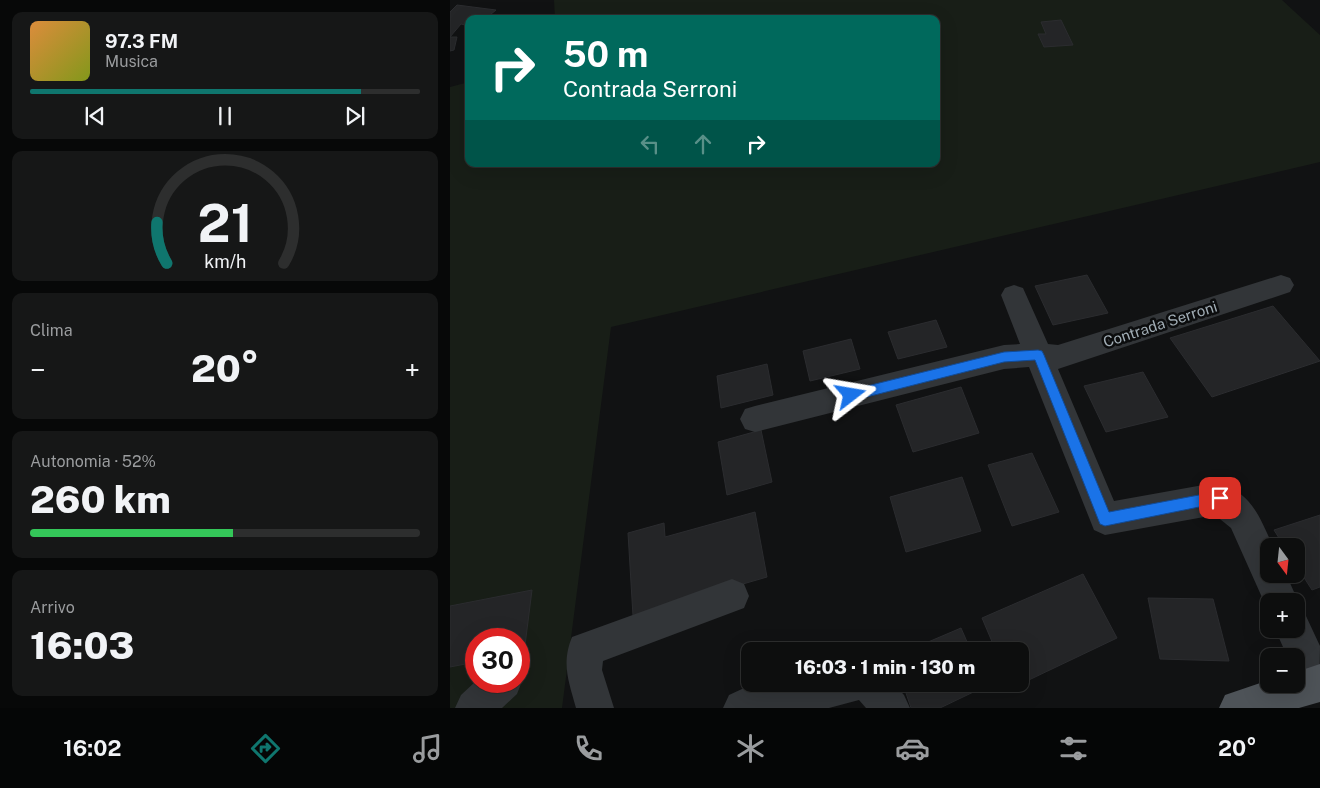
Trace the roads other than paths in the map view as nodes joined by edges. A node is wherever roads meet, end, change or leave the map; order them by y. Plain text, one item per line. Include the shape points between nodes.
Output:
1 (1281, 285) dead end
2 (1014, 295) dead end
3 (1038, 355) junction
4 (755, 419) dead end
5 (1277, 593) edge
6 (732, 596) dead end
7 (1298, 638) edge
8 (1319, 683) edge
9 (817, 692) edge
10 (876, 692) edge
11 (491, 693) edge
12 (474, 708) edge
13 (595, 708) edge
14 (742, 708) edge
15 (891, 708) edge
16 (1238, 708) edge

1 - 3 street, Contrada Serroni via 1058,357
2 - 3 street
3 - 4 street, Contrada Serroni via 1004,357
3 - 5 street via 1105,519 1220,498 1242,517
6 - 13 street via 585,650 584,670
7 - 8 street
8 - 16 main road
9 - 14 street
10 - 15 street
11 - 12 street

